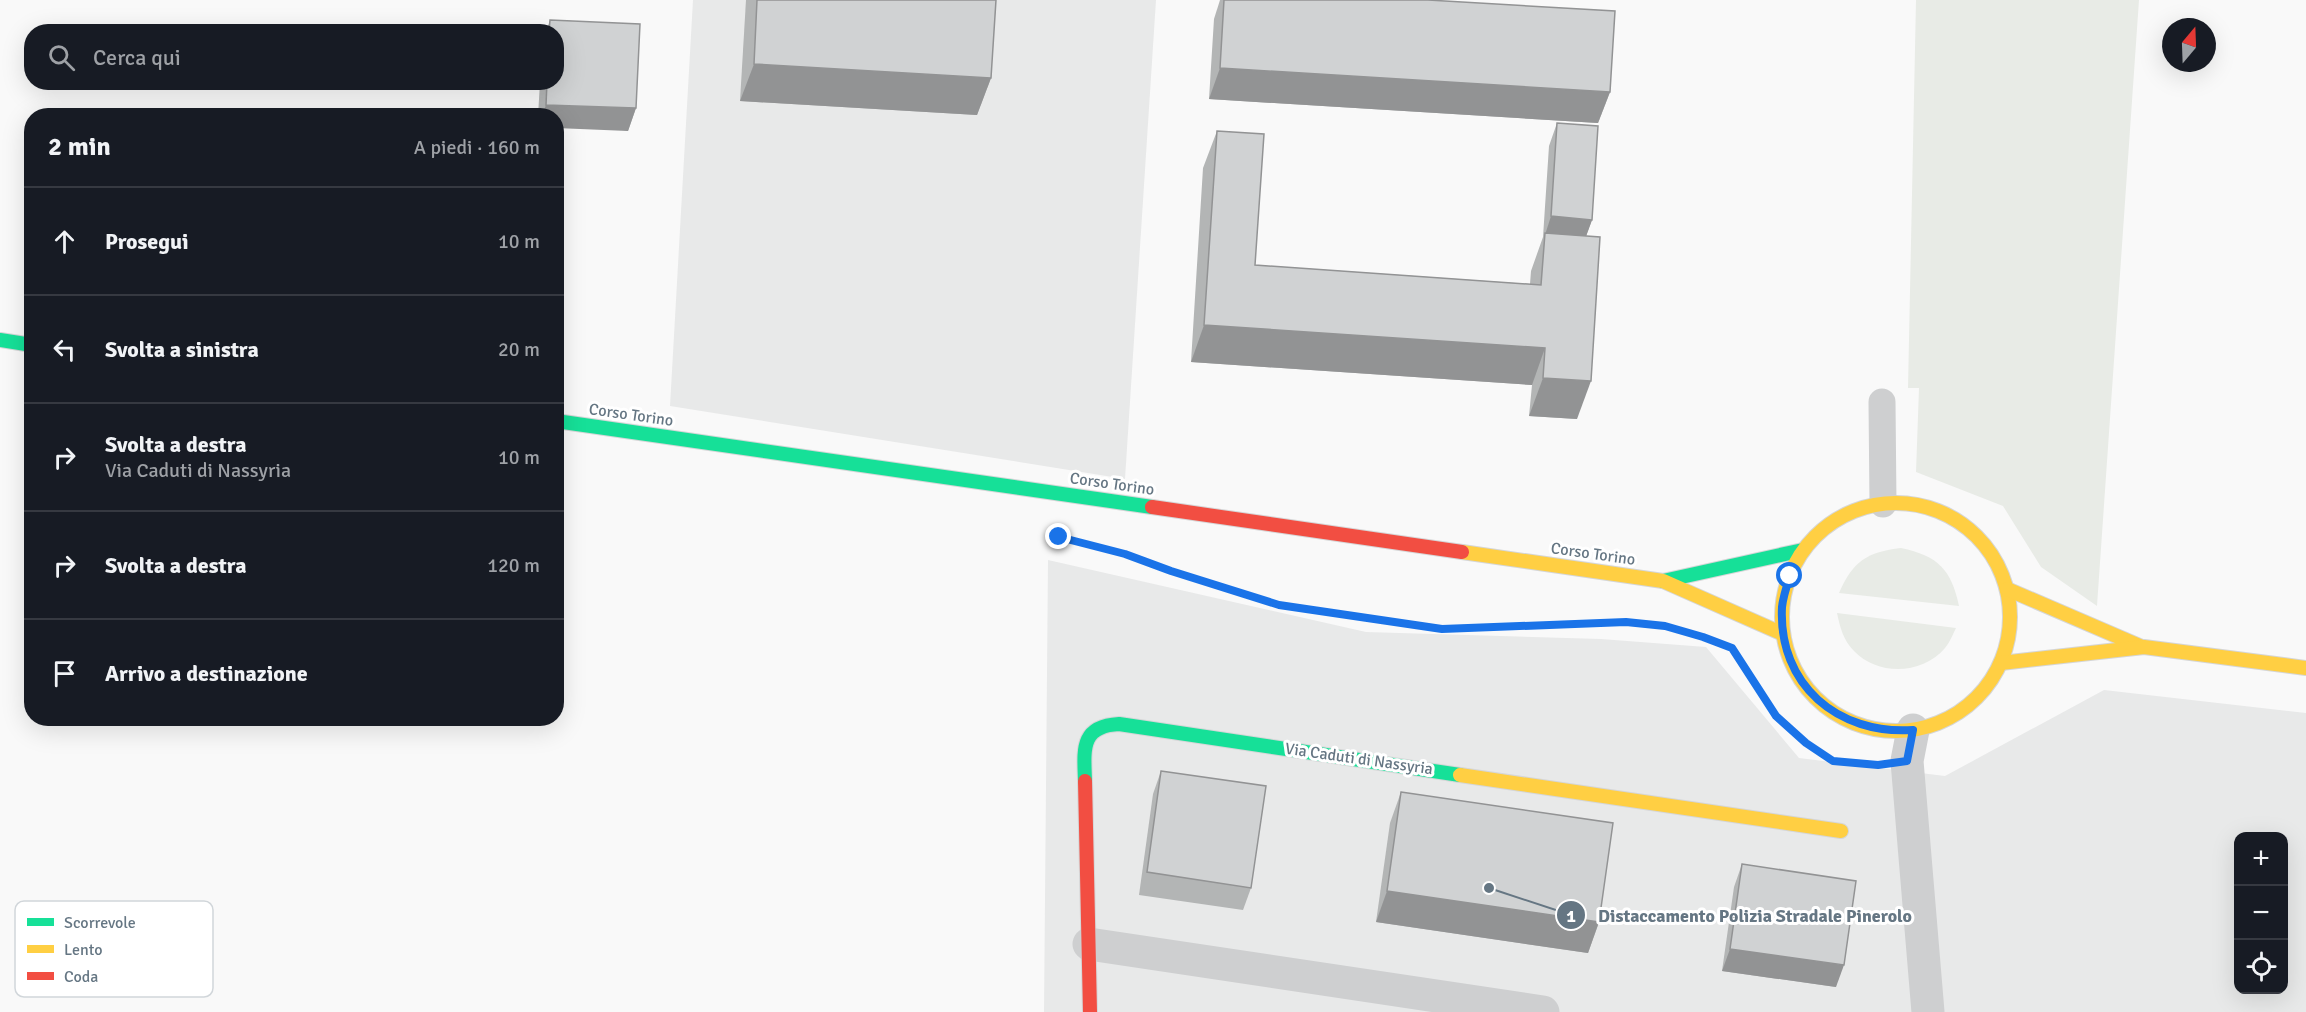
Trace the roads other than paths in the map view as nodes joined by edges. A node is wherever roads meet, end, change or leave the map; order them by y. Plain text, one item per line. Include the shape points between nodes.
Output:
1 (0, 340) edge
2 (24, 344) edge
3 (1882, 402) dead end
4 (564, 422) edge
5 (1883, 504) junction
6 (1803, 550) junction
7 (1663, 580) junction
8 (2007, 589) junction
9 (1783, 634) junction
10 (2144, 647) junction
11 (2001, 663) junction
12 (2306, 668) edge
13 (1913, 730) junction
14 (1841, 831) dead end
15 (1089, 944) junction
16 (1090, 1012) edge
17 (1543, 1012) edge
18 (1928, 1012) edge

1 - 2 main road
3 - 5 lane
4 - 7 main road, Corso Torino
5 - 6 main road via 1839,518
5 - 8 main road via 1929,508 1970,530 1986,547
6 - 7 main road
6 - 9 main road via 1782,605
7 - 9 main road
8 - 10 main road
8 - 11 main road via 2010,627
9 - 13 main road via 1796,672 1820,703 1854,723 1893,731
10 - 11 main road
10 - 12 main road
11 - 13 main road via 1986,688 1965,708 1941,723
13 - 18 street via 1907,761
14 - 15 main road, Via Caduti di Nassyria via 1131,725 1100,724 1089,735 1084,749
15 - 16 main road, Via Caduti di Nassyria
15 - 17 street

